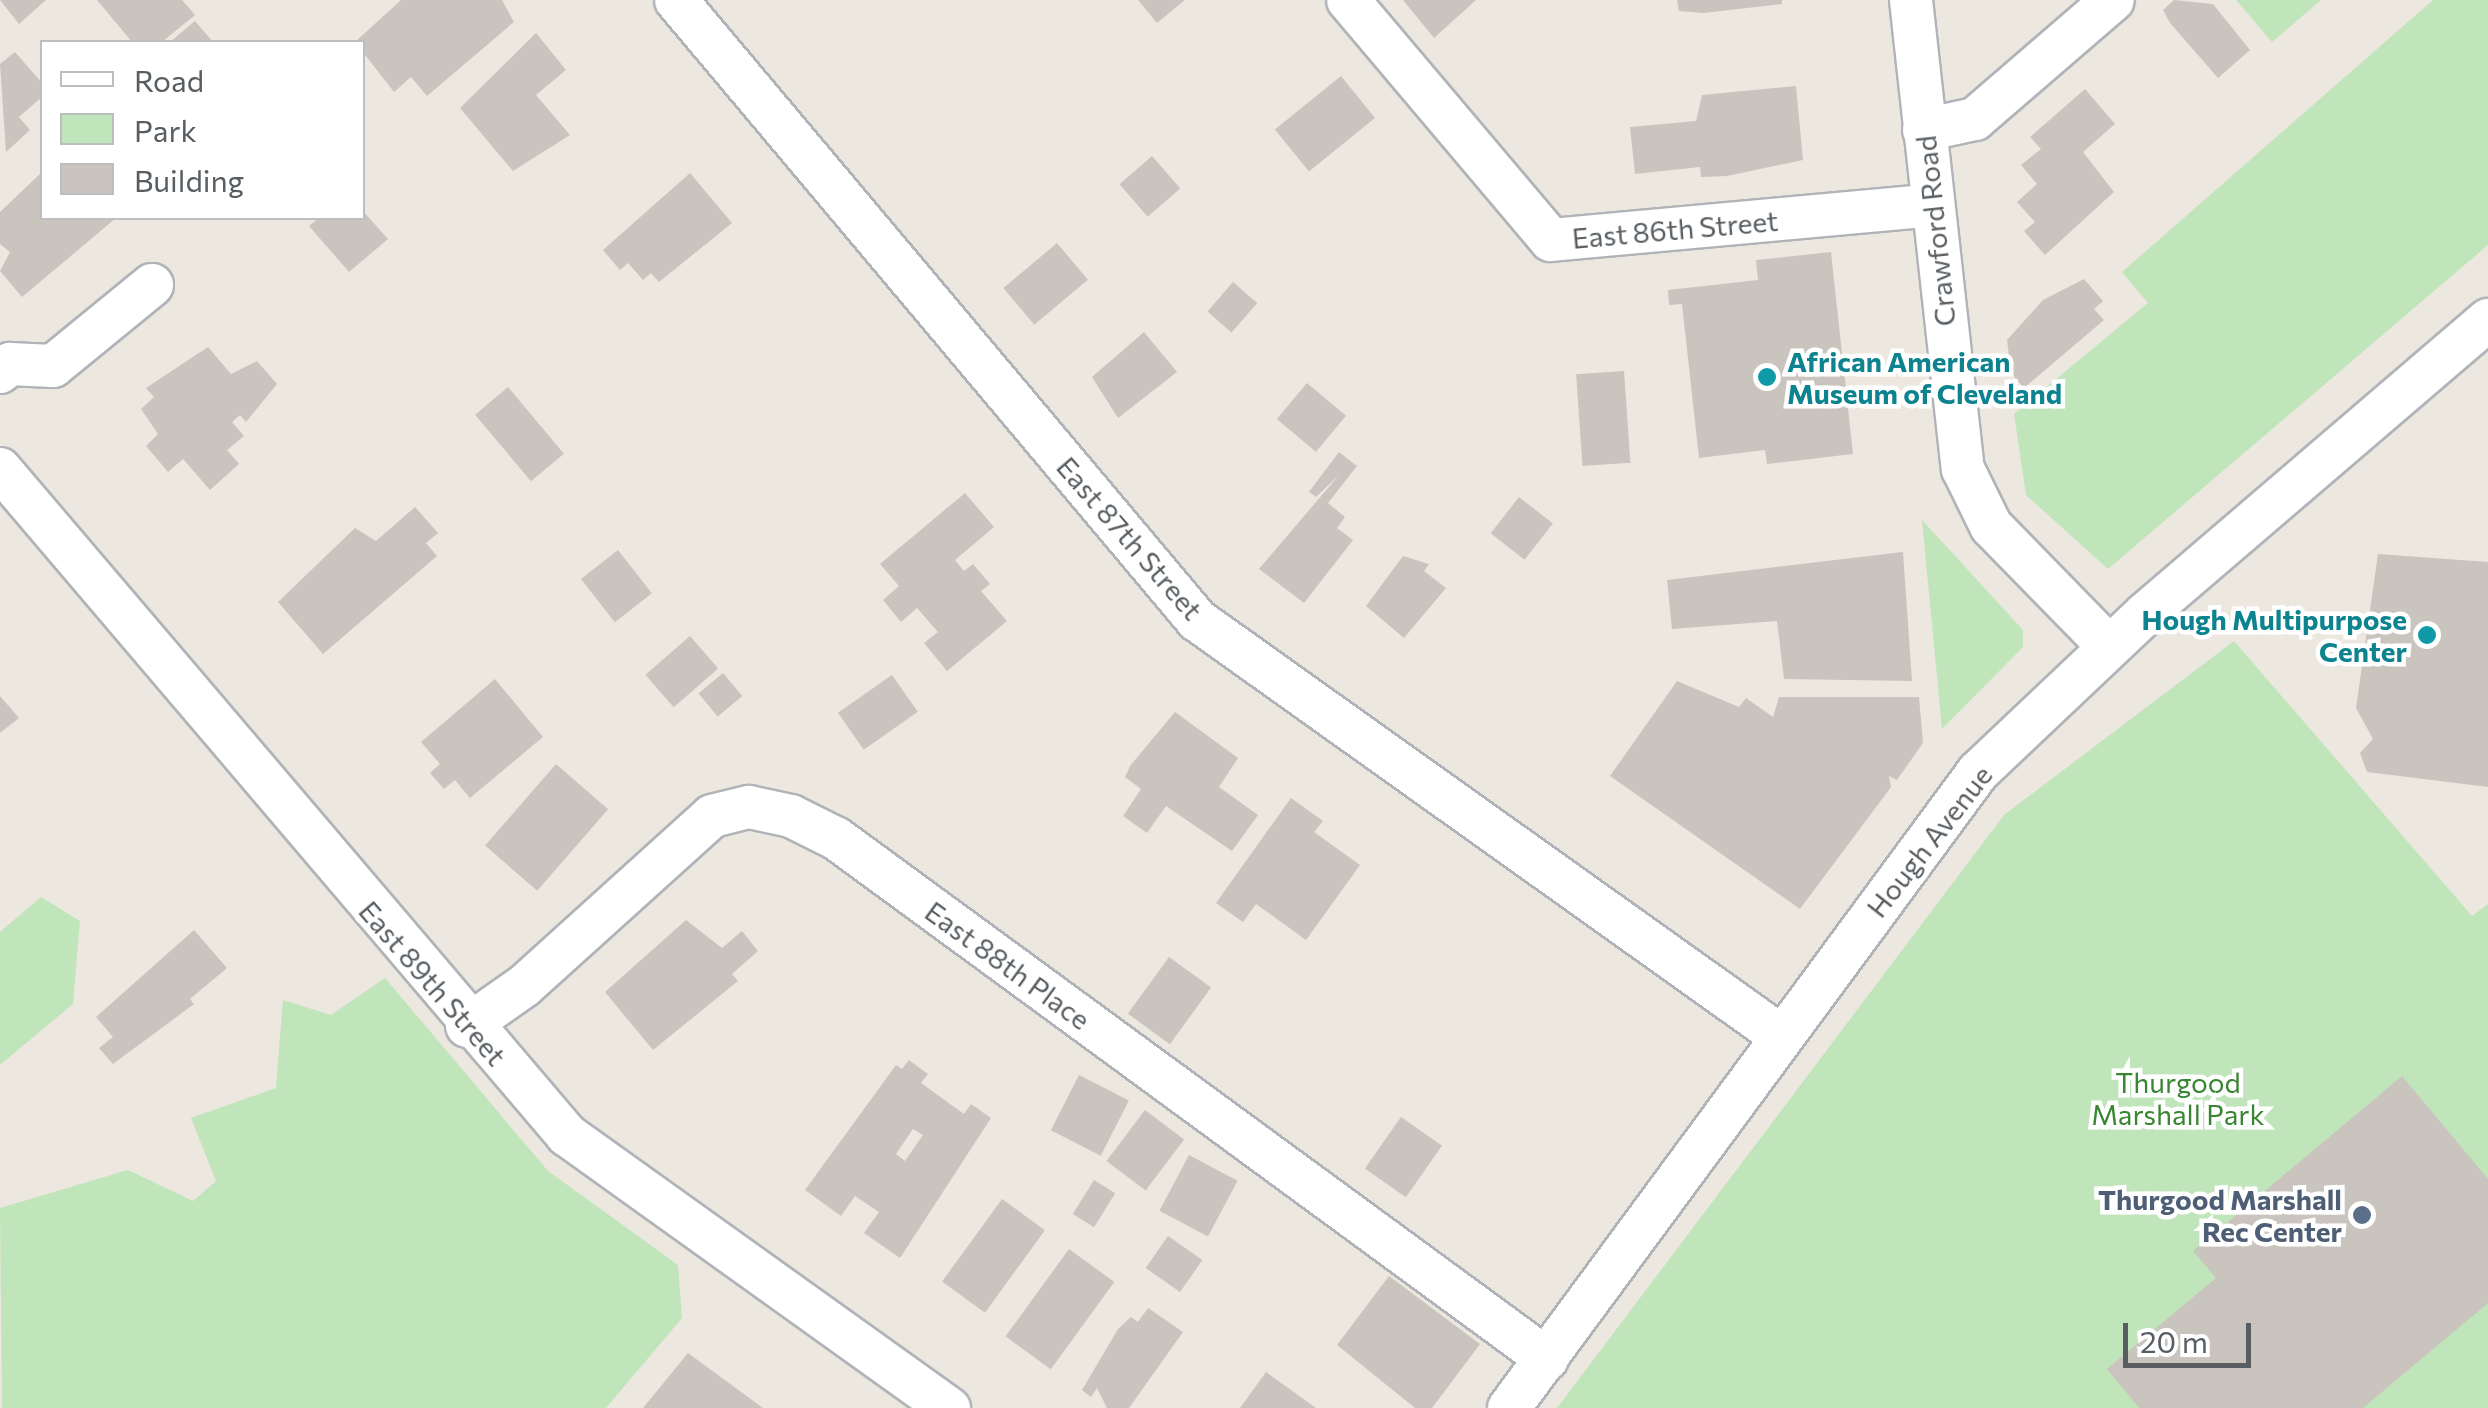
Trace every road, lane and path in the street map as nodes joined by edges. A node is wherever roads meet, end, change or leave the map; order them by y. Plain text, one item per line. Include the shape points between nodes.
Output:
1 (676, 0) edge
2 (1348, 0) edge
3 (1911, 0) edge
4 (2113, 0) edge
5 (1924, 130) junction
6 (1932, 205) junction
7 (152, 284) dead end
8 (2488, 320) edge
9 (0, 372) edge
10 (0, 469) edge
11 (2109, 647) junction
12 (467, 1026) junction
13 (1782, 1036) junction
14 (1547, 1359) junction
15 (949, 1408) edge
16 (1509, 1408) edge

1 - 13 street, East 87th Street via 1196,620
2 - 6 street, East 86th Street via 1551,240
3 - 5 street, Crawford Road
4 - 5 street via 1976,119
5 - 6 street, Crawford Road
6 - 11 street, Crawford Road via 1962,469 1973,498
7 - 9 street via 53,366 10,364
8 - 11 street, Hough Avenue
10 - 12 street, East 89th Street
11 - 13 street, Hough Avenue via 1978,772
12 - 14 street, East 88th Place via 524,986 712,816 749,807 790,816 836,839
12 - 15 street, East 89th Street via 567,1135
13 - 14 street, Hough Avenue
14 - 16 street, Hough Avenue

